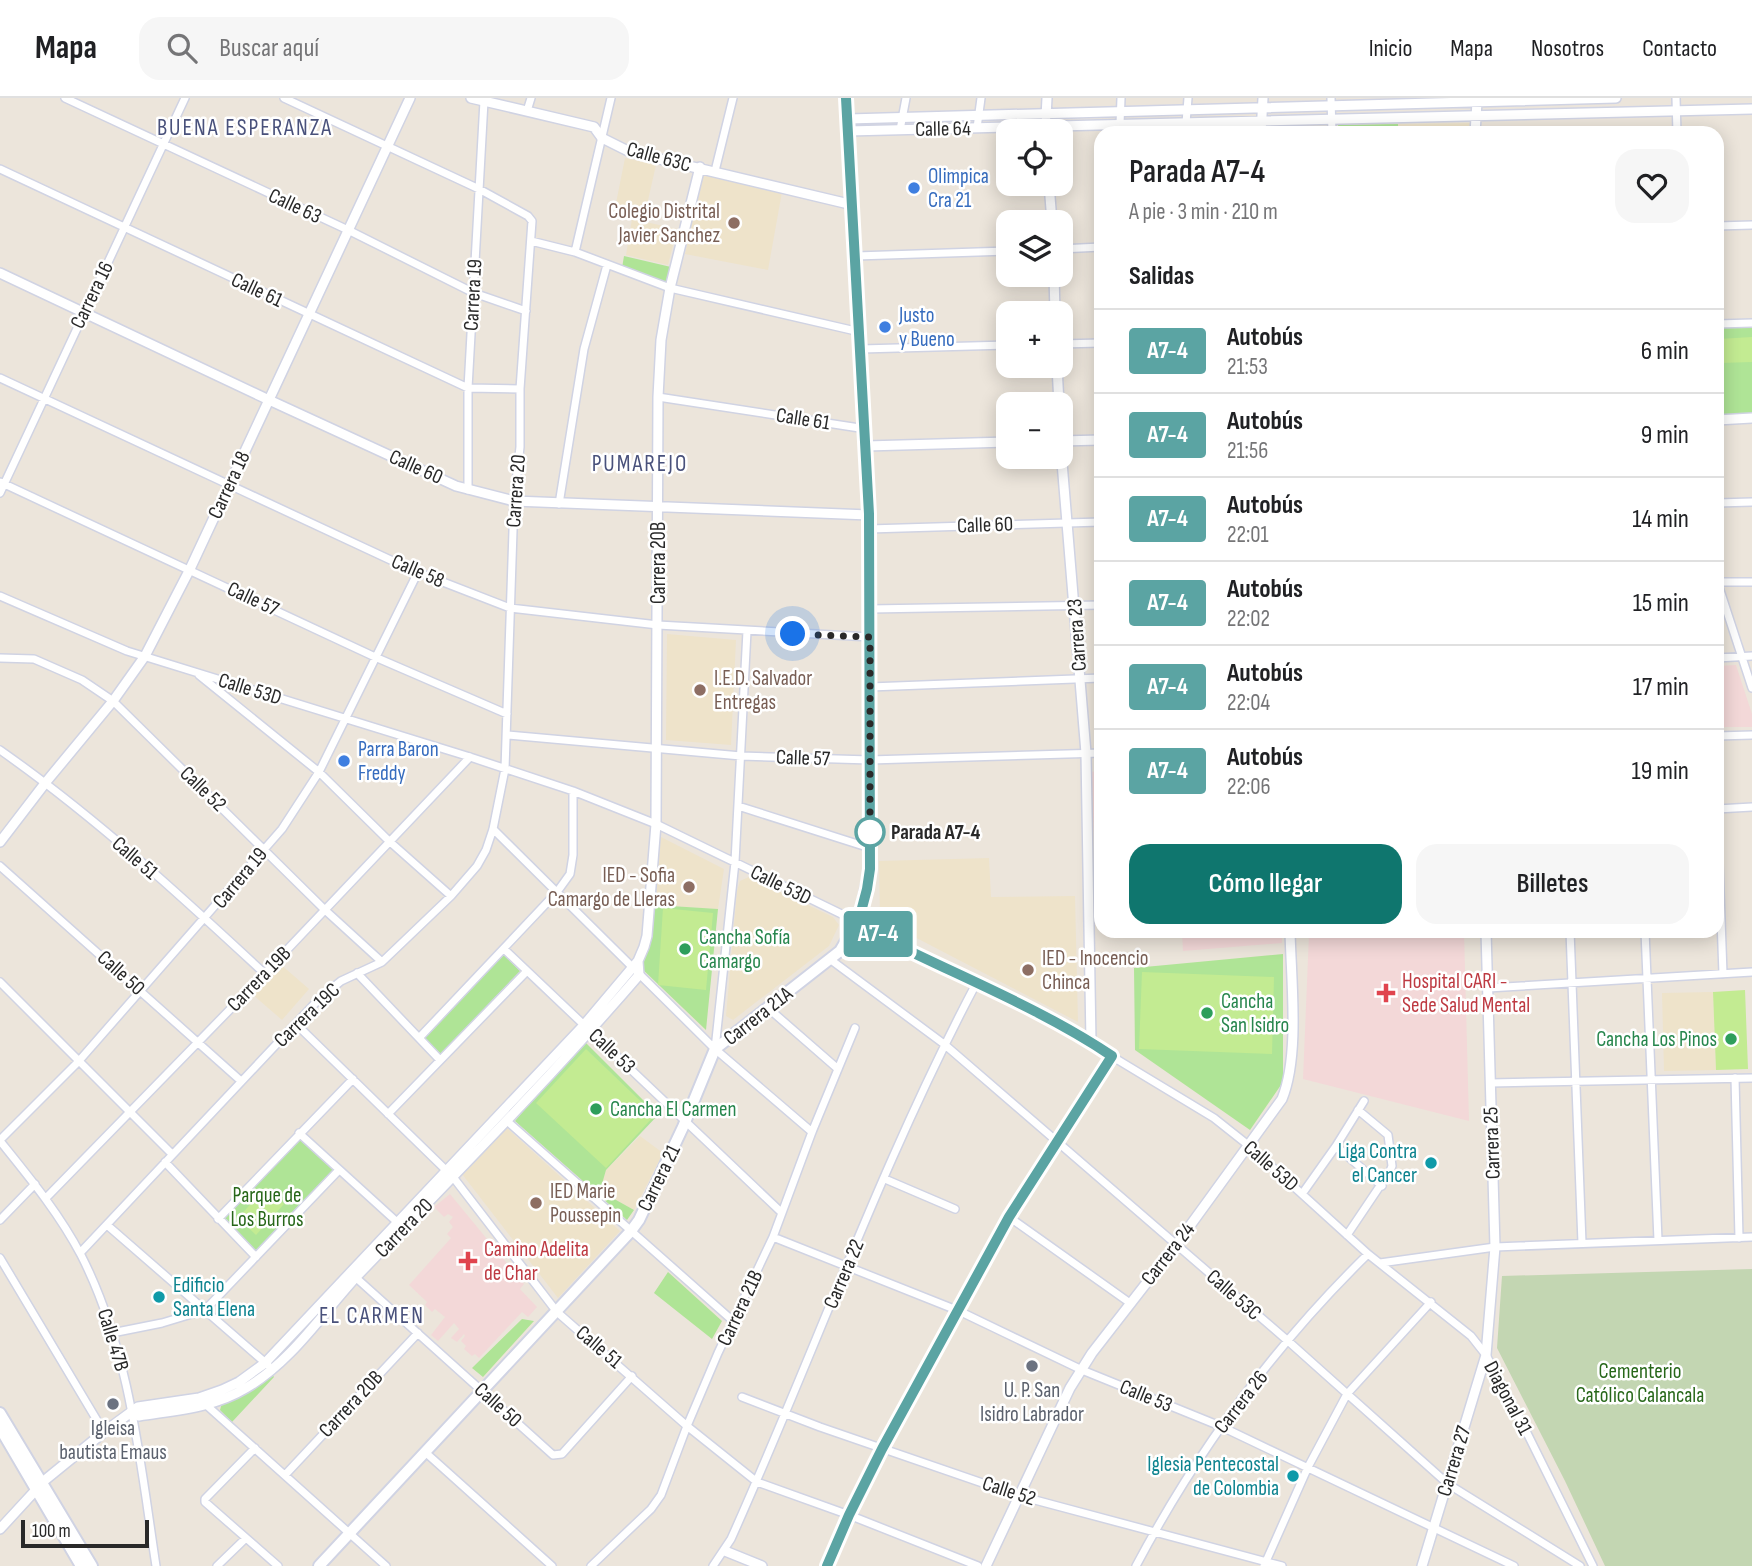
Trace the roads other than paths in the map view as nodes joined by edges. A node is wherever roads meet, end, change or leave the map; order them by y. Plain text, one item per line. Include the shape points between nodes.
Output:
1 (65, 98) edge
2 (186, 98) edge
3 (284, 98) edge
4 (410, 98) edge
5 (471, 98) edge
6 (531, 98) edge
7 (611, 98) edge
8 (733, 98) edge
9 (846, 98) edge
10 (906, 98) edge
11 (981, 98) edge
12 (1047, 98) edge
13 (1121, 98) edge
14 (1188, 98) edge
15 (1616, 98) edge
16 (1676, 98) edge
17 (1544, 99) edge
18 (1566, 99) edge
19 (1478, 100) edge
20 (484, 101) junction
21 (1403, 101) edge
22 (1330, 102) edge
23 (1262, 103) edge
24 (1752, 109) edge
25 (1186, 110) junction
26 (527, 111) junction
27 (1119, 111) junction
28 (1676, 111) junction
29 (1046, 113) junction
30 (1566, 114) junction
31 (978, 115) junction
32 (1476, 116) junction
33 (903, 117) junction
34 (1402, 117) junction
35 (848, 119) junction
36 (1046, 119) edge
37 (1330, 119) junction
38 (1261, 121) junction
39 (1186, 123) junction
40 (1120, 124) junction
41 (1261, 126) edge
42 (1331, 126) edge
43 (1475, 126) edge
44 (1677, 126) edge
45 (1073, 127) edge
46 (977, 128) junction
47 (996, 128) edge
48 (900, 130) junction
49 (848, 131) junction
50 (602, 138) junction
51 (163, 144) junction
52 (387, 146) junction
53 (699, 167) junction
54 (0, 169) edge
55 (715, 171) junction
56 (479, 189) junction
57 (853, 205) junction
58 (1752, 225) edge
59 (1724, 226) edge
60 (125, 229) junction
61 (348, 230) junction
62 (531, 242) junction
63 (1094, 247) edge
64 (1073, 248) edge
65 (996, 251) edge
66 (575, 252) junction
67 (856, 256) junction
68 (607, 265) junction
69 (0, 273) edge
70 (670, 288) junction
71 (474, 293) junction
72 (84, 311) junction
73 (526, 312) junction
74 (309, 314) junction
75 (1752, 323) edge
76 (1724, 324) edge
77 (860, 332) junction
78 (1094, 343) edge
79 (1073, 344) edge
80 (996, 345) edge
81 (861, 349) junction
82 (0, 378) edge
83 (468, 388) junction
84 (520, 389) junction
85 (658, 397) junction
86 (45, 399) junction
87 (269, 400) junction
88 (1752, 418) edge
89 (1724, 420) edge
90 (866, 429) junction
91 (1073, 440) edge
92 (1094, 440) edge
93 (996, 442) edge
94 (866, 446) junction
95 (1063, 469) edge
96 (2, 483) edge
97 (229, 485) junction
98 (468, 490) junction
99 (0, 493) edge
100 (514, 501) junction
101 (1752, 502) edge
102 (1724, 503) edge
103 (559, 504) junction
104 (658, 506) junction
105 (869, 514) junction
106 (1094, 522) edge
107 (1068, 523) junction
108 (869, 529) junction
109 (190, 569) junction
110 (418, 572) junction
111 (1724, 581) edge
112 (1752, 582) edge
113 (0, 596) edge
114 (1724, 602) edge
115 (1094, 605) edge
116 (1075, 606) junction
117 (510, 608) junction
118 (870, 609) junction
119 (658, 625) junction
120 (747, 631) junction
121 (870, 637) junction
122 (145, 656) junction
123 (1752, 656) edge
124 (375, 657) junction
125 (1742, 657) junction
126 (0, 658) edge
127 (1724, 658) edge
128 (196, 672) junction
129 (1094, 678) edge
130 (1080, 679) junction
131 (870, 687) junction
132 (1752, 688) edge
133 (113, 701) junction
134 (507, 714) junction
135 (347, 719) junction
136 (507, 735) junction
137 (1752, 735) edge
138 (1724, 736) edge
139 (656, 748) junction
140 (0, 750) edge
141 (1086, 753) junction
142 (1094, 753) edge
143 (741, 756) junction
144 (470, 757) junction
145 (870, 760) junction
146 (505, 769) junction
147 (319, 772) junction
148 (46, 782) junction
149 (573, 791) junction
150 (738, 806) junction
151 (1752, 807) edge
152 (1724, 809) edge
153 (656, 824) junction
154 (493, 829) junction
155 (389, 841) junction
156 (0, 842) edge
157 (870, 848) junction
158 (264, 849) junction
159 (734, 862) junction
160 (0, 866) edge
161 (557, 892) junction
162 (451, 895) junction
163 (325, 910) junction
164 (205, 919) junction
165 (858, 923) junction
166 (1290, 938) edge
167 (1486, 938) edge
168 (1570, 938) edge
169 (1645, 938) edge
170 (1722, 938) edge
171 (504, 949) junction
172 (831, 960) junction
173 (382, 962) junction
174 (635, 963) junction
175 (527, 971) junction
176 (1752, 972) edge
177 (264, 973) junction
178 (357, 973) junction
179 (1723, 974) junction
180 (639, 975) junction
181 (1647, 978) junction
182 (0, 982) edge
183 (977, 982) junction
184 (1572, 983) junction
185 (1488, 988) junction
186 (141, 990) junction
187 (768, 1008) junction
188 (296, 1024) junction
189 (587, 1028) junction
190 (855, 1028) dead end
191 (419, 1038) junction
192 (198, 1042) junction
193 (1091, 1042) junction
194 (944, 1044) junction
195 (715, 1049) junction
196 (1112, 1056) junction
197 (440, 1060) junction
198 (78, 1062) junction
199 (838, 1069) junction
200 (1752, 1078) edge
201 (353, 1079) junction
202 (1651, 1079) junction
203 (1735, 1079) junction
204 (1575, 1080) junction
205 (241, 1081) junction
206 (1490, 1083) junction
207 (1364, 1101) dead end
208 (1358, 1110) junction
209 (129, 1112) junction
210 (388, 1114) junction
211 (507, 1121) junction
212 (686, 1121) junction
213 (812, 1132) junction
214 (299, 1133) junction
215 (0, 1141) edge
216 (1056, 1142) junction
217 (1248, 1145) junction
218 (1336, 1146) junction
219 (172, 1154) junction
220 (165, 1161) junction
221 (339, 1170) junction
222 (450, 1174) junction
223 (885, 1179) junction
224 (35, 1184) junction
225 (1382, 1186) junction
226 (1301, 1194) junction
227 (46, 1198) junction
228 (955, 1209) dead end
229 (781, 1212) junction
230 (1009, 1217) junction
231 (218, 1219) junction
232 (0, 1220) edge
233 (397, 1222) junction
234 (107, 1225) junction
235 (631, 1231) junction
236 (1348, 1235) junction
237 (773, 1237) junction
238 (1752, 1237) edge
239 (1739, 1238) junction
240 (1658, 1240) junction
241 (1582, 1243) junction
242 (1176, 1245) junction
243 (1495, 1247) junction
244 (80, 1253) junction
245 (1368, 1254) junction
246 (256, 1257) junction
247 (0, 1258) edge
248 (1380, 1263) junction
249 (846, 1268) junction
250 (353, 1275) junction
251 (1430, 1302) junction
252 (1130, 1303) junction
253 (205, 1310) junction
254 (959, 1311) junction
255 (557, 1312) junction
256 (733, 1321) junction
257 (112, 1333) junction
258 (418, 1333) junction
259 (1288, 1341) junction
260 (1486, 1355) junction
261 (269, 1366) junction
262 (1082, 1370) junction
263 (632, 1376) junction
264 (482, 1391) junction
265 (1347, 1394) junction
266 (742, 1397) dead end
267 (199, 1398) junction
268 (207, 1406) junction
269 (132, 1412) junction
270 (0, 1413) edge
271 (785, 1414) junction
272 (687, 1426) junction
273 (1220, 1426) junction
274 (0, 1429) edge
275 (104, 1432) junction
276 (255, 1448) junction
277 (882, 1449) junction
278 (425, 1452) junction
279 (1308, 1467) junction
280 (285, 1475) junction
281 (757, 1482) junction
282 (1448, 1484) junction
283 (39, 1487) junction
284 (1020, 1496) junction
285 (849, 1515) junction
286 (0, 1529) edge
287 (1433, 1529) junction
288 (1154, 1532) junction
289 (350, 1534) junction
290 (246, 1538) junction
291 (725, 1551) junction
292 (1265, 1564) edge
293 (1578, 1565) edge
294 (81, 1566) edge
295 (92, 1566) edge
296 (156, 1566) edge
297 (217, 1566) edge
298 (278, 1566) edge
299 (319, 1566) edge
300 (386, 1566) edge
301 (552, 1566) edge
302 (591, 1566) edge
303 (713, 1566) edge
304 (762, 1566) edge
305 (827, 1566) edge
306 (978, 1566) edge
307 (986, 1566) edge
308 (1136, 1566) edge
309 (1282, 1566) edge
310 (1422, 1566) edge
311 (1514, 1566) edge
312 (1593, 1566) edge

1 - 51 street, Calle 63
2 - 51 street, Carrera 16
3 - 52 street
4 - 52 street, Carrera 18
5 - 20 street, Calle 63C
6 - 26 street
7 - 50 street
8 - 55 street
9 - 35 main road
10 - 33 street
11 - 31 street
12 - 29 street
13 - 27 street
14 - 25 street
15 - 18 street, Calle 64
16 - 28 street
17 - 18 street, Calle 64
17 - 19 street, Calle 64
18 - 30 street
19 - 21 street, Calle 64
19 - 32 street
20 - 26 street, Calle 63C
20 - 56 street, Carrera 19
21 - 22 street, Calle 64
21 - 34 street
22 - 23 street, Calle 64
22 - 37 street
23 - 25 street, Calle 64
23 - 38 street
24 - 28 street, Calle 64
25 - 27 street, Calle 64
25 - 39 street
26 - 50 street, Calle 63C via 594,127
27 - 29 street, Calle 64
27 - 40 street
28 - 30 street, Calle 64
28 - 44 street
29 - 31 street, Calle 64
29 - 36 street
30 - 32 street, Calle 64
31 - 33 street, Calle 64
31 - 46 street
32 - 34 street, Calle 64
32 - 43 street
33 - 35 street, Calle 64
33 - 48 street
34 - 37 street, Calle 64
35 - 49 main road
37 - 38 street, Calle 64
37 - 42 street
38 - 39 street, Calle 64
38 - 41 street
39 - 40 street, Calle 64
40 - 45 street, Calle 64
46 - 47 street, Calle 64
46 - 48 street, Calle 64
48 - 49 street, Calle 64
49 - 57 main road
50 - 53 street, Calle 63C via 630,152
50 - 66 street
51 - 60 street, Carrera 16
51 - 61 street, Calle 63
52 - 56 street
52 - 61 street, Carrera 18
53 - 55 street, Calle 63C
53 - 70 street, Carrera 20B
54 - 60 street, Calle 61
55 - 57 street, Calle 63C
56 - 62 street, Carrera 20 via 528,216 533,224
56 - 71 street, Carrera 19
57 - 67 main road
58 - 59 street
60 - 72 street, Carrera 16
60 - 74 street, Calle 61
61 - 71 street, Calle 63
61 - 74 street, Carrera 18
62 - 66 street
62 - 73 street, Carrera 20
63 - 64 street
65 - 67 street
66 - 68 street
67 - 77 main road
68 - 70 street
68 - 103 street via 584,349
69 - 72 street, Calle 60
70 - 77 street
70 - 85 street, Carrera 20B
71 - 73 street, Calle 63
71 - 83 street, Carrera 19
72 - 86 street, Carrera 16
72 - 87 street, Calle 60
73 - 84 street, Carrera 20
74 - 83 street, Calle 61
74 - 87 street, Carrera 18
75 - 76 street
77 - 81 main road
78 - 79 street
80 - 81 street
81 - 90 main road
82 - 86 street, Calle 58
83 - 84 street, Calle 61
83 - 98 street, Carrera 19
84 - 100 street, Carrera 20
85 - 90 street, Calle 61
85 - 104 street, Carrera 20B
86 - 96 street, Carrera 16
86 - 97 street, Calle 58
87 - 97 street, Carrera 18
87 - 98 street, Calle 60
88 - 89 street
90 - 94 main road
91 - 92 street
93 - 94 street
94 - 105 main road
95 - 107 street, Carrera 23
96 - 99 street, Carrera 16
96 - 109 street, Calle 57
97 - 109 street, Carrera 18
97 - 110 street, Calle 58
98 - 100 street, Calle 60
100 - 103 street, Calle 60
100 - 117 street, Carrera 20
101 - 102 street
103 - 104 street, Calle 60
104 - 105 street, Calle 60
104 - 119 street, Carrera 20B
105 - 108 main road
106 - 107 street, Calle 60
107 - 108 street, Calle 60
107 - 116 street, Carrera 23
108 - 118 main road
109 - 122 street, Carrera 18
109 - 124 street, Calle 57
110 - 117 street, Calle 58
110 - 124 street, Carrera 19
111 - 112 street
113 - 122 street, Calle 53D
114 - 125 street
115 - 116 street
116 - 118 street
116 - 130 street, Carrera 23
117 - 119 street, Calle 58
117 - 134 street, Carrera 20
118 - 121 main road
119 - 120 street, Calle 58
119 - 139 street, Carrera 20B
120 - 121 street, Calle 58
120 - 143 street, Carrera 21
121 - 131 main road
122 - 128 street, Calle 53D
122 - 133 street, Carrera 18
123 - 125 street
124 - 134 street, Calle 57
124 - 135 street, Carrera 19
125 - 127 street
125 - 132 street
126 - 133 street, Calle 52 via 34,659 82,680
128 - 135 street, Calle 53D
128 - 147 street
129 - 130 street
130 - 131 street
130 - 141 street, Carrera 23
131 - 145 main road
133 - 148 street, Carrera 18
133 - 158 street, Calle 52
134 - 136 street, Carrera 20
135 - 144 street, Calle 53D
135 - 147 street, Carrera 19
136 - 139 street, Calle 57
136 - 146 street, Carrera 20
137 - 138 street
139 - 143 street, Calle 57
139 - 153 street, Carrera 20B
140 - 148 street, Calle 51
141 - 142 street, Calle 57
141 - 145 street, Calle 57
141 - 193 street, Carrera 23
143 - 145 street, Calle 57
143 - 150 street, Carrera 21
144 - 146 street, Calle 53D
144 - 155 street, Carrera 19B
145 - 157 main road
146 - 149 street, Calle 53D
146 - 154 street, Carrera 19C
147 - 155 street
147 - 158 street, Carrera 19
148 - 156 street, Carrera 18
148 - 164 street, Calle 51
149 - 153 street, Calle 53D
149 - 161 street via 570,874
150 - 157 street
150 - 159 street, Carrera 21
151 - 152 street
153 - 159 street, Calle 53D
153 - 174 street, Carrera 20B via 647,936
154 - 161 street
154 - 162 street, Carrera 19C via 477,866
155 - 162 street
155 - 163 street, Carrera 19B
157 - 165 main road via 867,889
158 - 163 street, Calle 52
158 - 164 street, Carrera 19
159 - 165 street, Calle 53D
159 - 195 street, Carrera 21
160 - 186 street, Calle 50
161 - 171 street
161 - 174 street
162 - 173 street, Carrera 19C
163 - 173 street, Calle 52
163 - 177 street, Carrera 19B
164 - 177 street, Calle 51
164 - 186 street, Carrera 19
165 - 172 main road, Carrera 21A
165 - 183 street, Calle 53D
166 - 217 street, Carrera 24 via 1293,1054 1289,1081 1282,1099
167 - 185 street, Carrera 25
168 - 184 street
169 - 181 street
170 - 179 street
171 - 175 street, Calle 53
171 - 191 street
172 - 187 main road, Carrera 21A
172 - 194 street, Calle 53C
173 - 178 street, Carrera 19C
174 - 180 street, Carrera 20B
174 - 189 street, Carrera 20
175 - 189 street, Calle 53
175 - 197 street
176 - 179 street
177 - 192 street, Carrera 19B
178 - 188 street, Carrera 19C via 320,998
178 - 191 street
179 - 181 street
180 - 189 street, Carrera 20
180 - 195 street
181 - 184 street
181 - 202 street
182 - 198 street
183 - 193 street, Calle 53D
183 - 194 street, Carrera 22
184 - 185 street
184 - 204 street
185 - 206 street, Carrera 25
186 - 192 street, Calle 50
186 - 198 street, Carrera 19
187 - 195 main road, Carrera 21A
187 - 199 street
188 - 201 street, Calle 51
188 - 205 street, Carrera 19C
189 - 211 street, Carrera 20
189 - 212 street, Calle 53
189 - 222 street, Carrera 20
190 - 199 street, Carrera 21B
191 - 197 street
192 - 205 street, Calle 50
192 - 209 street, Carrera 19B
193 - 196 street, Calle 53D
194 - 216 street, Calle 53C
194 - 223 street, Carrera 22
195 - 212 main road, Carrera 21
195 - 213 street
196 - 216 street
196 - 217 street, Calle 53D via 1214,1118
197 - 210 street
198 - 209 street
198 - 215 street, Carrera 19
199 - 213 street, Carrera 21B
200 - 203 street
201 - 210 street, Calle 51
201 - 214 street
202 - 203 street
202 - 204 street
202 - 240 street
203 - 239 street
204 - 206 street
204 - 241 street
205 - 219 street, Carrera 19C
206 - 243 street, Carrera 25
207 - 208 street
208 - 218 street
208 - 225 street via 1389,1139 1392,1166
209 - 219 street
209 - 227 street, Carrera 19B
210 - 222 street, Calle 51
211 - 222 street, Carrera 20
211 - 235 street
212 - 229 street, Calle 53
212 - 235 main road, Carrera 21
213 - 229 street, Carrera 21B
214 - 221 street
214 - 231 street
215 - 224 street, Calle 47B
216 - 230 street
216 - 242 street, Calle 53C
217 - 226 street, Calle 53D
217 - 242 street, Carrera 24
218 - 225 street
218 - 226 street
219 - 220 street, Carrera 19C
220 - 231 street
220 - 234 street, Carrera 19C
221 - 233 street
221 - 246 street
222 - 233 street, Carrera 20
222 - 250 street, Carrera 20
222 - 255 street, Calle 51
223 - 228 street
223 - 249 street, Carrera 22
224 - 227 street, Calle 47B
224 - 232 street
225 - 236 street
226 - 236 street, Calle 53D
227 - 244 street, Calle 47B
229 - 237 street, Carrera 21B
230 - 252 street
230 - 254 street
231 - 246 street
233 - 250 street, Carrera 20
234 - 244 street, Carrera 19C
234 - 253 street
235 - 255 main road, Carrera 21
235 - 256 street
236 - 245 street, Calle 53D
237 - 249 street, Calle 53
237 - 256 street, Carrera 21B
238 - 239 street
239 - 240 street
240 - 241 street
241 - 243 street
242 - 252 street, Carrera 24
242 - 259 street, Calle 53C
243 - 248 street
243 - 260 street, Carrera 25
244 - 257 street, Calle 47B
245 - 248 street, Calle 53D
245 - 259 street, Carrera 26
246 - 253 street
247 - 275 street
248 - 251 street, Diagonal 31
249 - 254 street, Calle 53
249 - 271 street, Carrera 22
250 - 258 street, Calle 50
250 - 261 street, Carrera 20
251 - 260 street, Diagonal 31
251 - 265 street
252 - 262 street, Carrera 24
253 - 257 street
253 - 261 street
254 - 262 street, Calle 53
254 - 277 street
255 - 263 street, Calle 51
255 - 264 main road, Carrera 21
256 - 272 street, Carrera 21B
257 - 269 street, Calle 47B
258 - 264 street, Calle 50
258 - 280 street, Carrera 20B
259 - 265 street, Calle 53C
259 - 273 street, Carrera 26
260 - 282 street, Carrera 27
260 - 312 street, Diagonal 31
261 - 267 street, Carrera 20
261 - 268 street, Carrera 20 via 246,1388
262 - 273 street, Calle 53
262 - 284 street, Carrera 24
263 - 264 street, Calle 50 via 562,1454 553,1455
263 - 272 street, Calle 51
264 - 278 main road, Carrera 21
265 - 279 street
265 - 282 street, Calle 53C
266 - 271 street, Calle 52
267 - 268 street
267 - 269 street, Carrera 20 via 138,1407
268 - 269 street, Carrera 20 via 139,1416
268 - 276 street
269 - 275 street, Carrera 20
269 - 296 street, Calle 47B
270 - 283 main road
271 - 277 street, Calle 52
271 - 281 street, Carrera 22
272 - 281 street, Calle 51
272 - 302 street, Carrera 21B via 661,1495
273 - 279 street, Calle 53
273 - 288 street, Carrera 26
274 - 283 main road
275 - 283 street, Carrera 20
276 - 280 street
276 - 290 street via 205,1499
277 - 284 street, Calle 52
277 - 285 street
278 - 289 main road, Carrera 21
278 - 301 street
279 - 287 street, Calle 53
279 - 292 street
280 - 289 street
281 - 285 street, Calle 51
281 - 291 street, Carrera 22
282 - 287 street, Carrera 27
282 - 293 street, Calle 53C
283 - 286 street, Carrera 20
283 - 294 main road
283 - 295 main road
284 - 288 street, Calle 52
284 - 307 street, Carrera 24
285 - 305 street
285 - 306 street, Calle 51
287 - 310 street, Carrera 27
287 - 311 street, Calle 53
288 - 292 street, Calle 52
288 - 308 street, Carrera 26
289 - 299 main road, Carrera 21
289 - 300 street
290 - 297 street
290 - 298 street
291 - 303 street, Carrera 22
291 - 304 street
292 - 309 street, Calle 52

